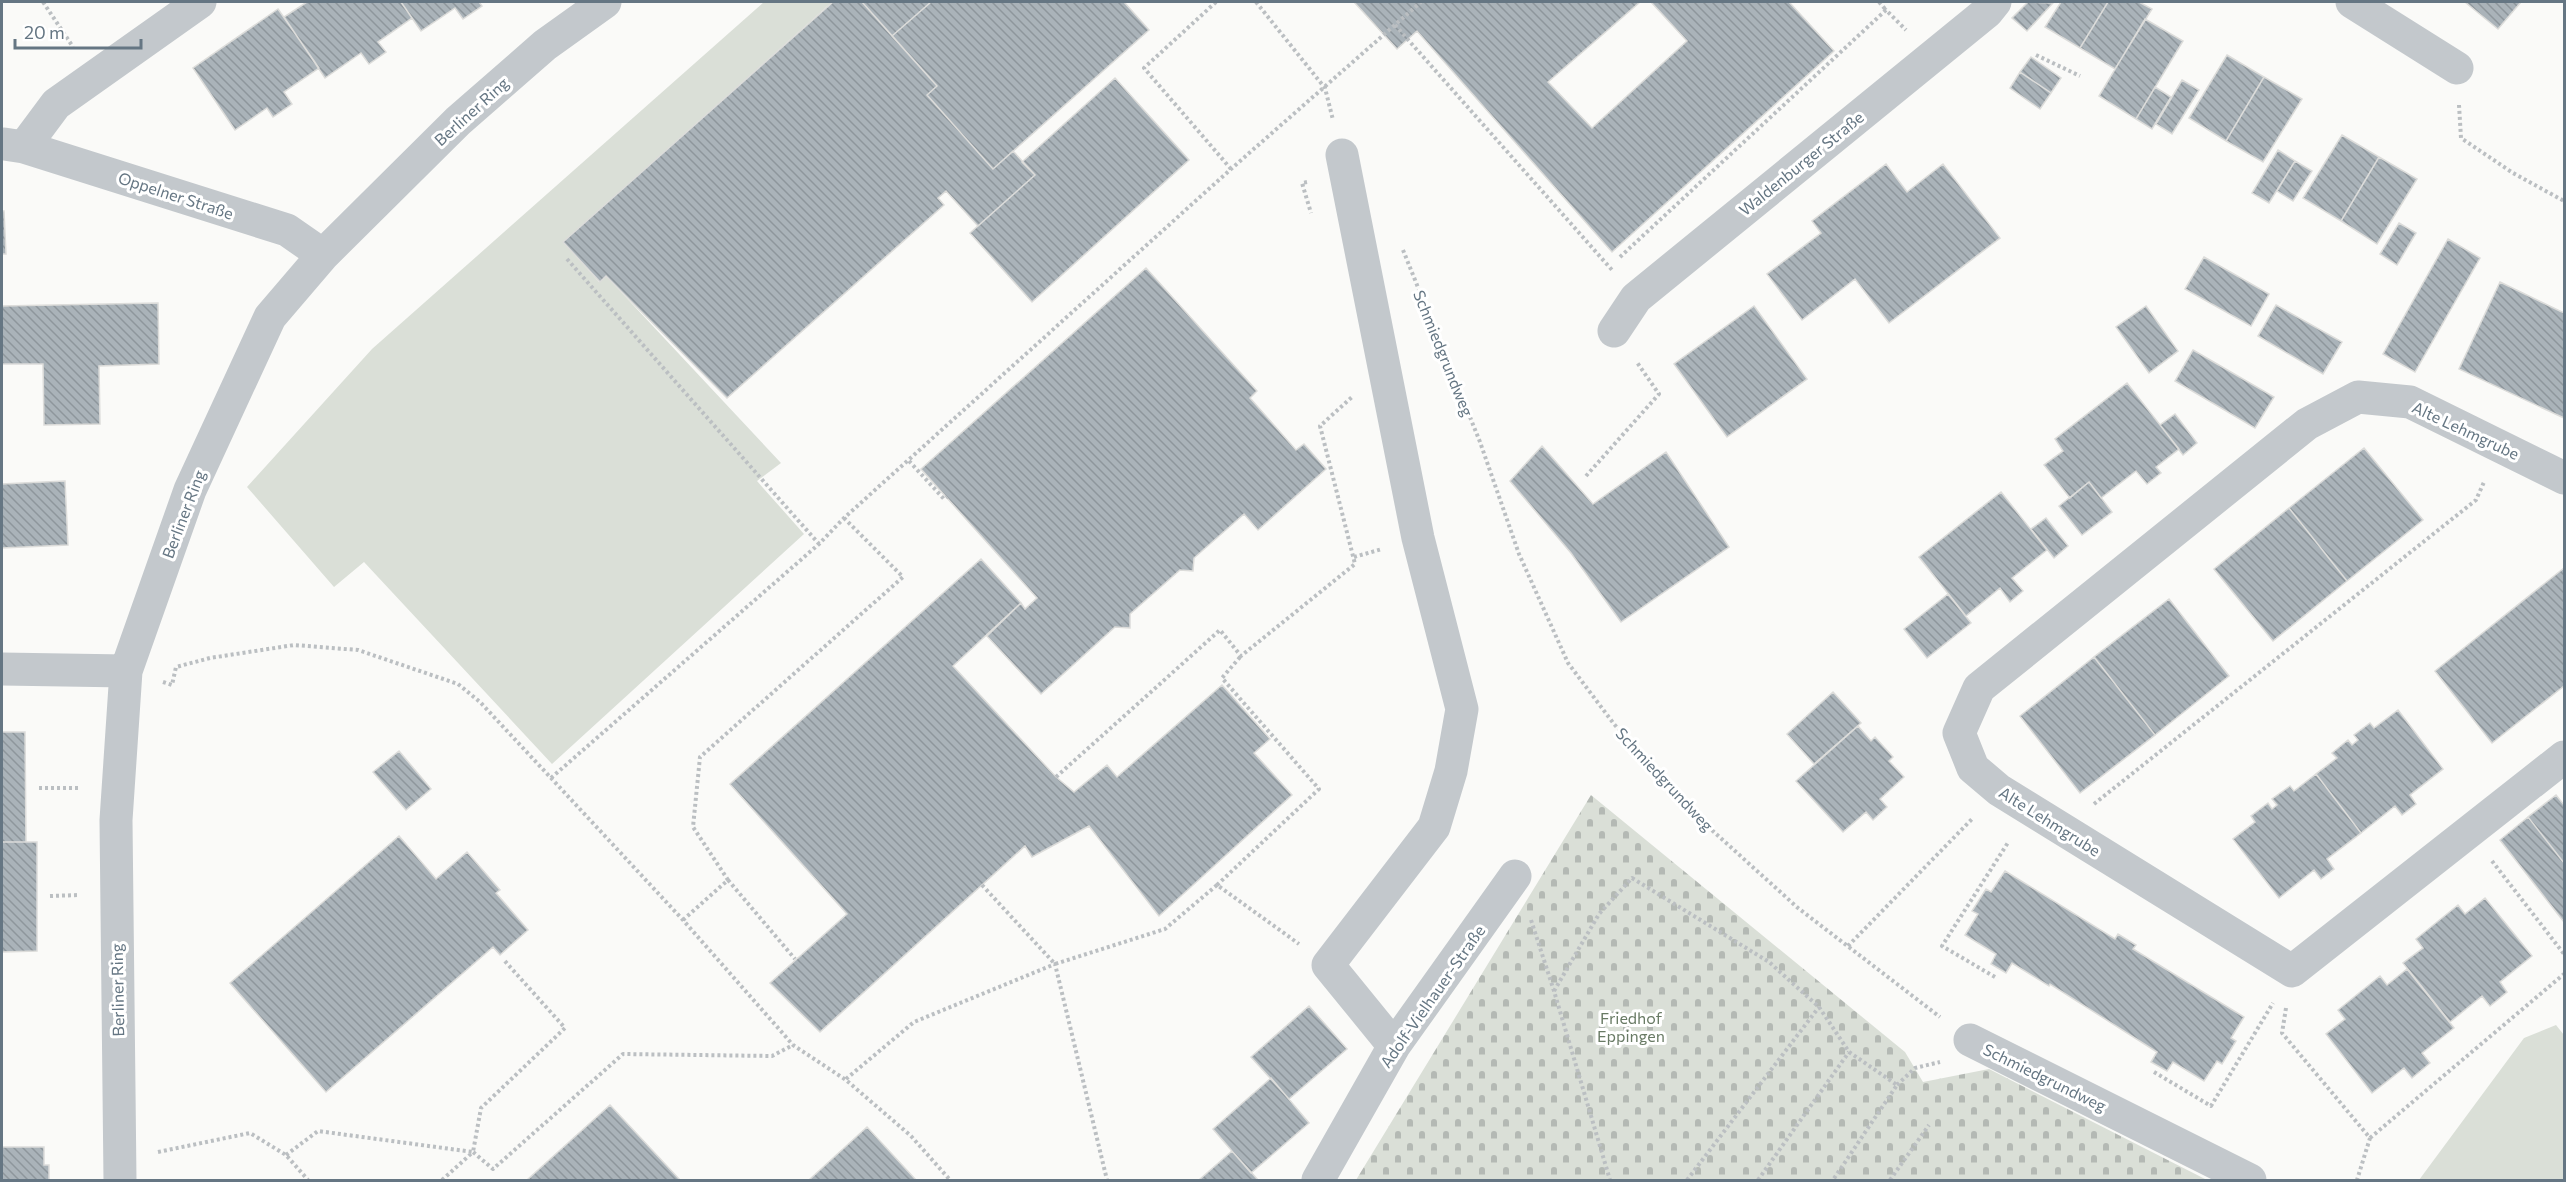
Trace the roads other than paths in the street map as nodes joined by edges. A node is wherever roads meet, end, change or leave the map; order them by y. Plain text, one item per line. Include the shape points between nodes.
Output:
1 (200, 2) edge
2 (605, 2) edge
3 (1995, 2) edge
4 (2352, 2) edge
5 (2457, 68) road end
6 (13, 145) edge
7 (1343, 163) road end
8 (323, 255) junction
9 (1614, 332) road end
10 (2565, 478) edge
11 (2, 669) edge
12 (126, 671) junction
13 (2565, 757) edge
14 (1515, 876) road end
15 (1970, 1040) road end
16 (1394, 1046) junction
17 (120, 1170) edge
18 (1318, 1180) edge
19 (2250, 1180) edge

1 - 6 street, Oppelner Straße via 56,104
2 - 8 street, Berliner Ring via 545,45 458,121
3 - 9 street, Waldenburger Straße via 1636,298
4 - 5 street
6 - 8 street, Oppelner Straße via 287,230
7 - 16 street via 1418,538 1462,708 1451,771 1434,827 1328,965
8 - 12 street, Berliner Ring via 270,317 190,490
10 - 13 street, Alte Lehmgrube via 2410,402 2358,397 2307,424 1979,688 1959,733 1973,768 1999,790 2292,971
11 - 12 street
12 - 17 street, Berliner Ring via 116,820
14 - 16 street, Adolf-Vielhauer-Straße
15 - 19 street, Schmiedgrundweg
16 - 18 street, Adolf-Vielhauer-Straße

